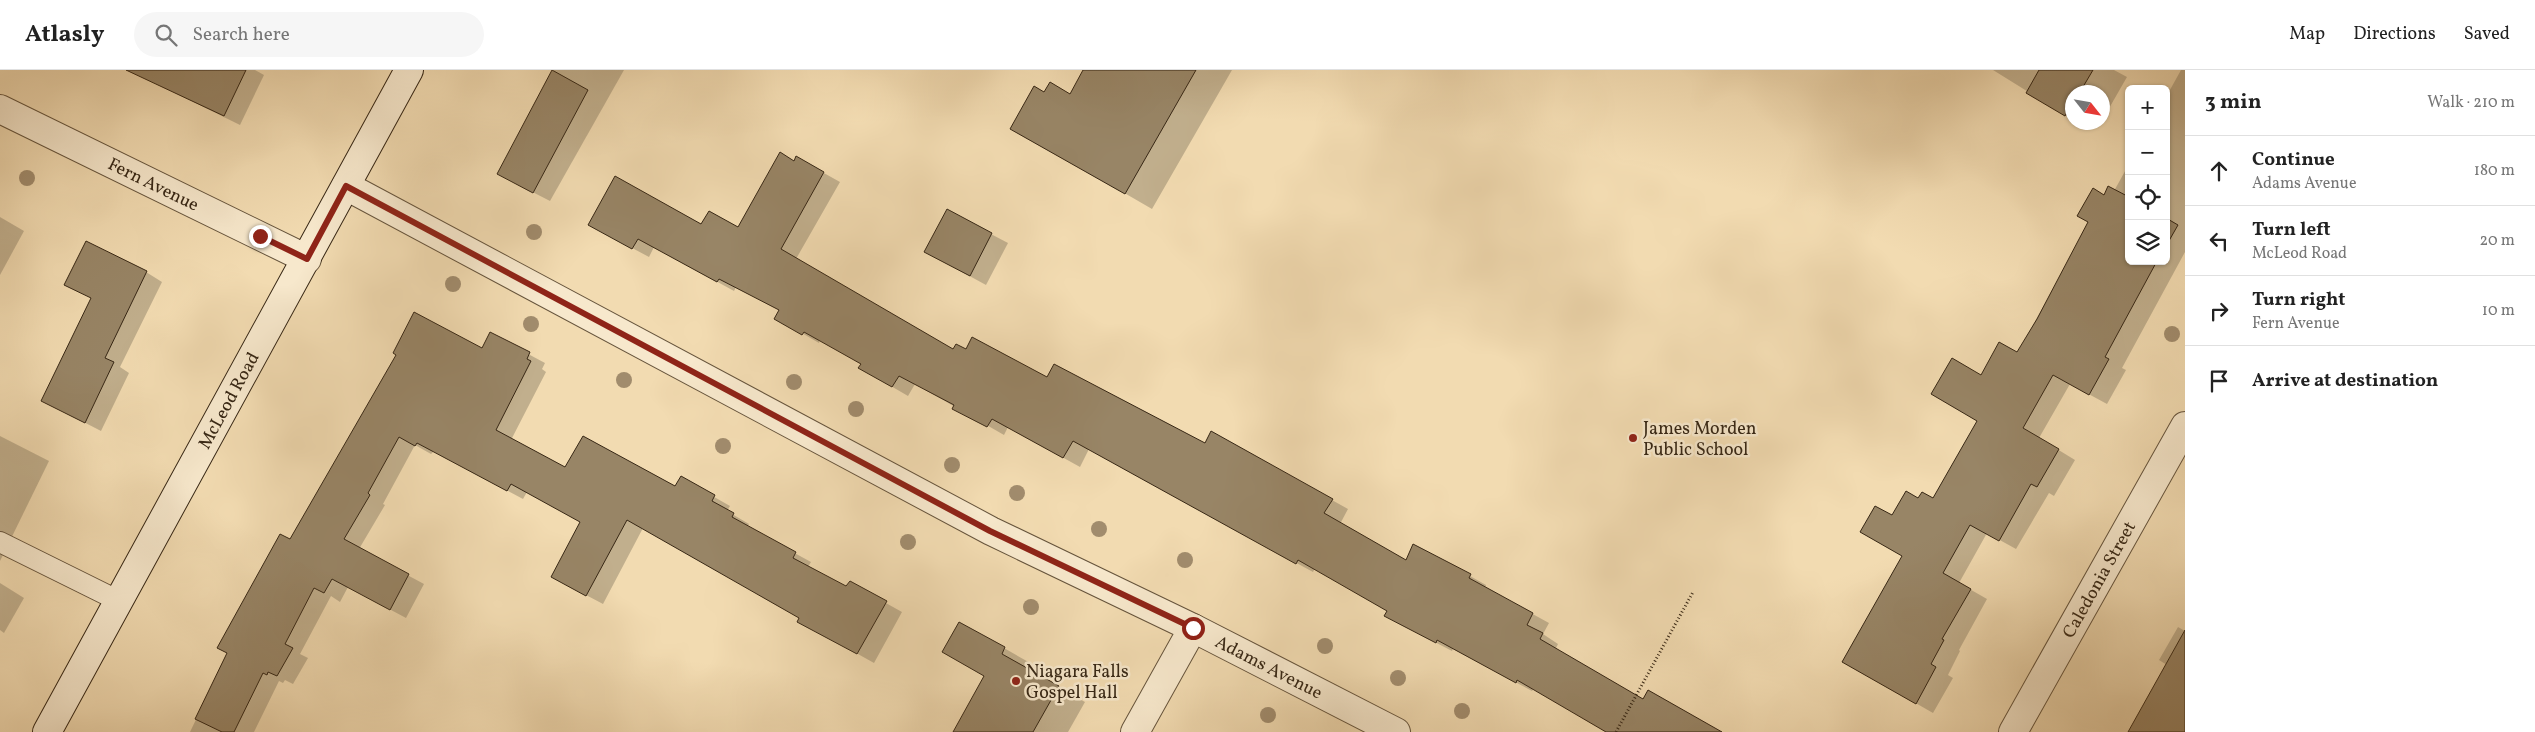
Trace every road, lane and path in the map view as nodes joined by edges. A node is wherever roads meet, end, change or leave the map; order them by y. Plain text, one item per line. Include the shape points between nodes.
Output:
1 (410, 70) edge
2 (0, 109) edge
3 (346, 186) junction
4 (307, 259) junction
5 (2185, 426) edge
6 (0, 542) edge
7 (1693, 592) dead end
8 (119, 601) junction
9 (1193, 628) junction
10 (47, 732) edge
11 (1135, 732) edge
12 (1396, 732) edge
13 (1616, 732) edge
14 (2013, 732) edge

1 - 3 street, McLeod Road
2 - 4 street, Fern Avenue
3 - 4 street, McLeod Road
3 - 9 street, Adams Avenue via 990,531
4 - 8 street, McLeod Road
5 - 14 street, Caledonia Street
6 - 8 lane
7 - 13 path
8 - 10 street, McLeod Road
9 - 11 street
9 - 12 street, Adams Avenue

